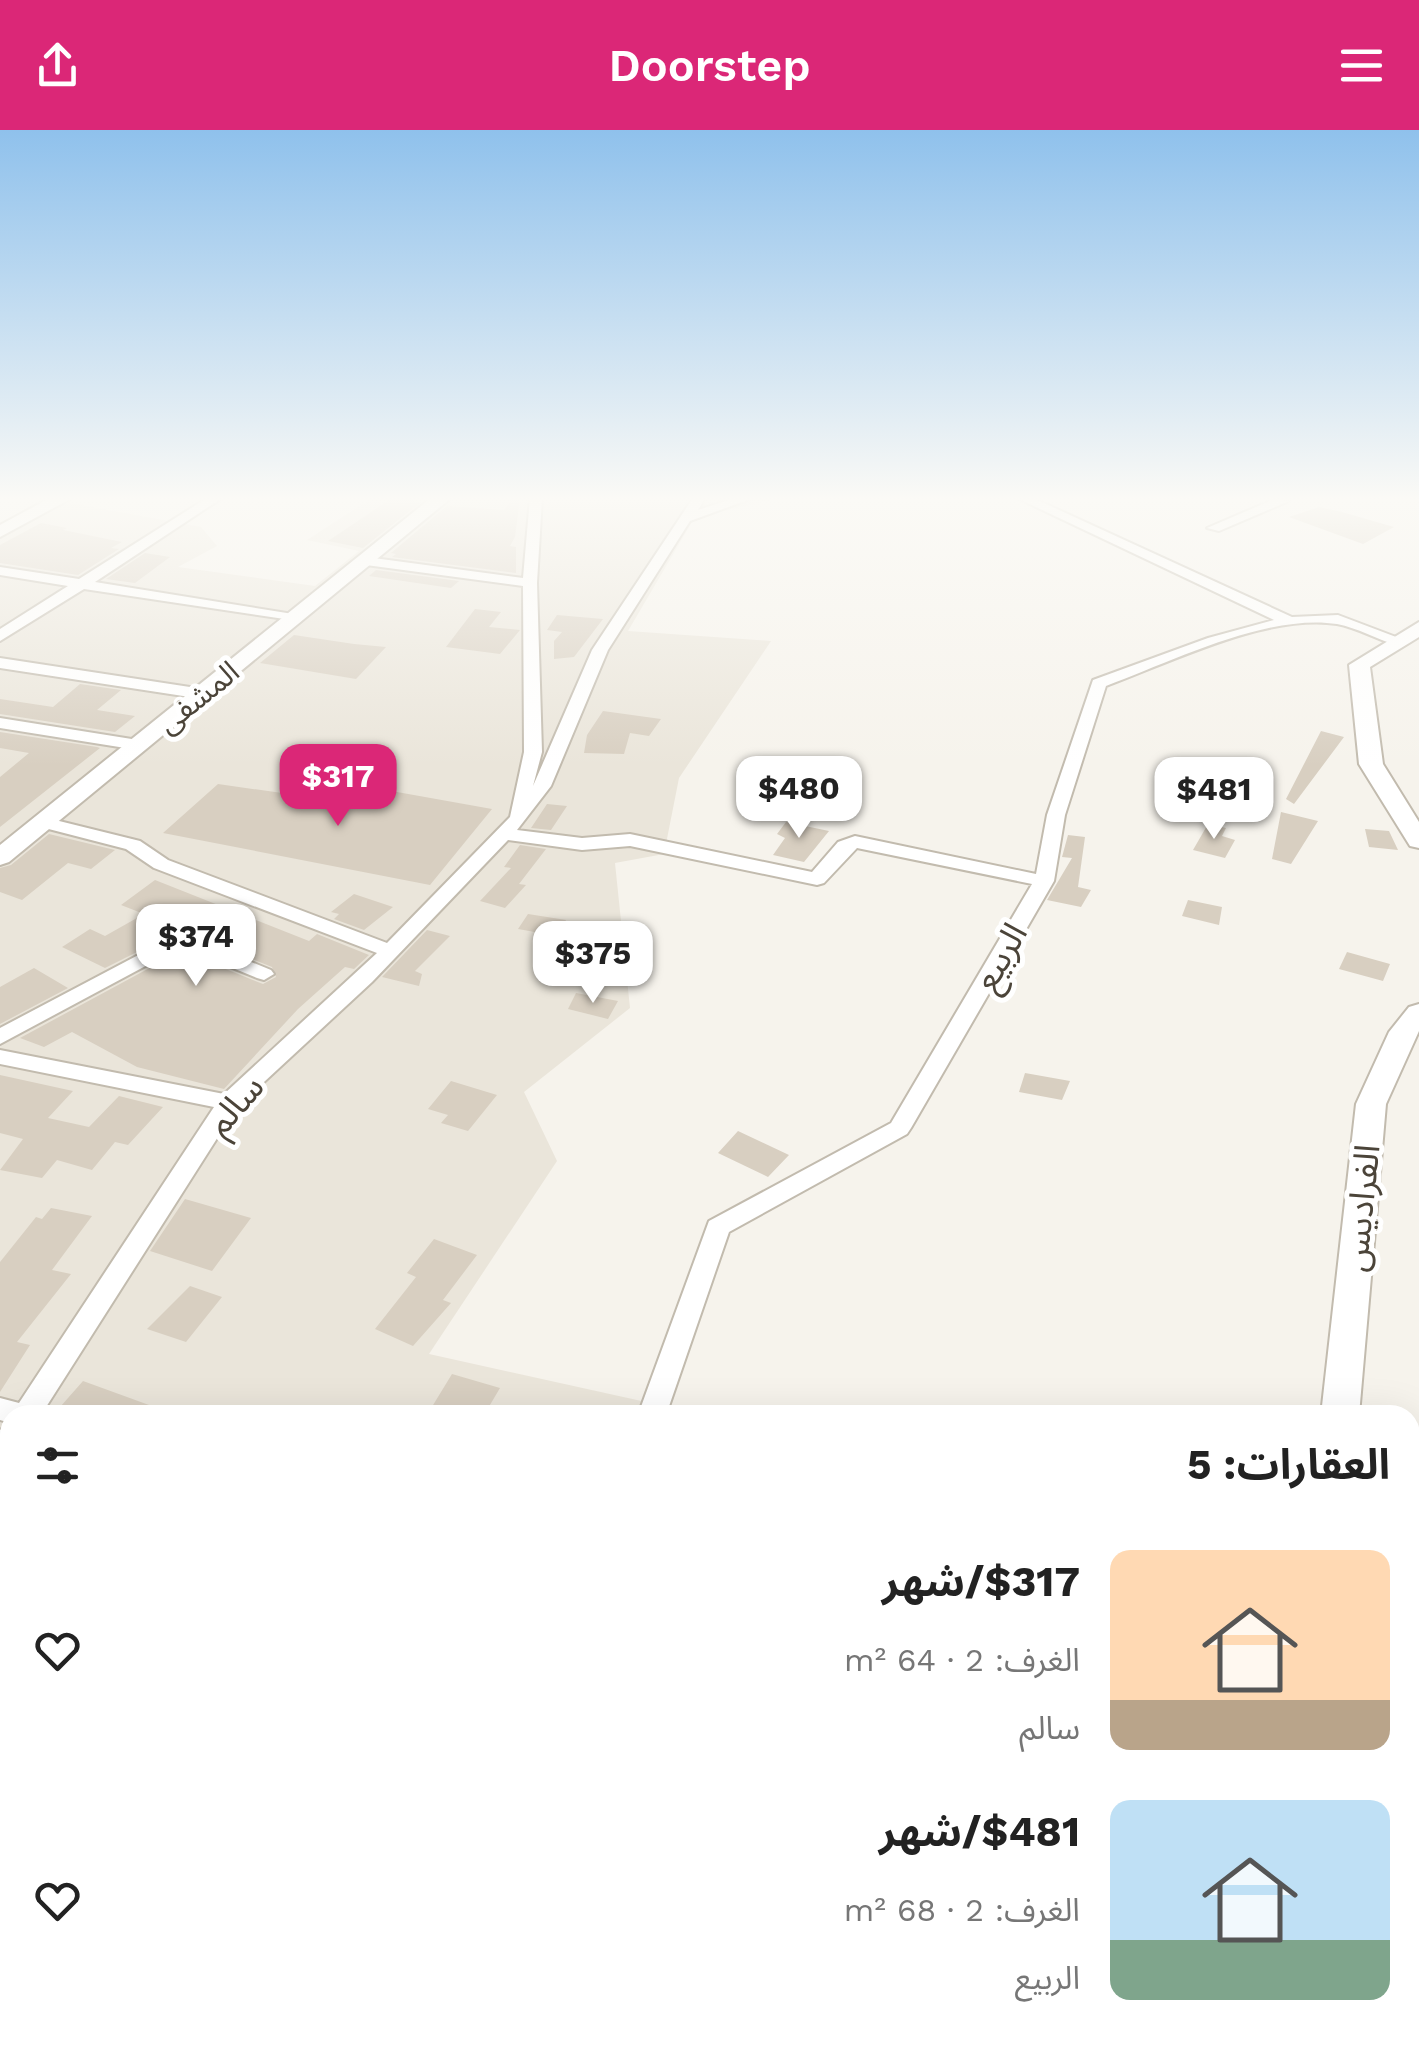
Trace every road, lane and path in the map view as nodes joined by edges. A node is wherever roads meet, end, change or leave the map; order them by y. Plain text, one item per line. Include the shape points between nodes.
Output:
1 (74, 587) edge
2 (108, 587) edge
3 (332, 587) edge
4 (530, 587) edge
5 (642, 587) edge
6 (1214, 587) edge
7 (292, 618) junction
8 (1288, 622) junction
9 (1419, 628) edge
10 (0, 636) edge
11 (1396, 640) junction
12 (0, 662) edge
13 (202, 694) junction
14 (0, 724) edge
15 (138, 745) junction
16 (43, 822) junction
17 (505, 831) junction
18 (1419, 841) edge
19 (0, 858) edge
20 (1044, 881) junction
21 (390, 951) junction
22 (264, 974) dead end
23 (1419, 1013) edge
24 (0, 1036) edge
25 (0, 1057) edge
26 (230, 1102) junction
27 (30, 1405) edge
28 (656, 1405) edge
29 (1341, 1405) edge

1 - 10 street
2 - 7 street
3 - 7 street, المشفى
4 - 17 street via 533,752
5 - 17 street, سالم via 600,650 542,786
6 - 8 street
7 - 13 street, المشفى
8 - 11 street, الربيع via 1335,619
8 - 20 street, الربيع via 1099,684 1056,815
9 - 11 street
11 - 18 street via 1358,665 1371,764
12 - 13 street
13 - 15 street, المشفى
14 - 15 street
15 - 16 street, المشفى
16 - 19 street, المشفى
16 - 21 street via 133,846 176,871
17 - 20 street via 582,844 630,840 817,879 855,842
17 - 21 street, سالم
20 - 28 street, الربيع via 898,1128 718,1227
21 - 26 street, سالم
22 - 24 street via 180,939
23 - 29 street, الفراديس via 1403,1032 1372,1104
25 - 26 street
26 - 27 street, سالم

